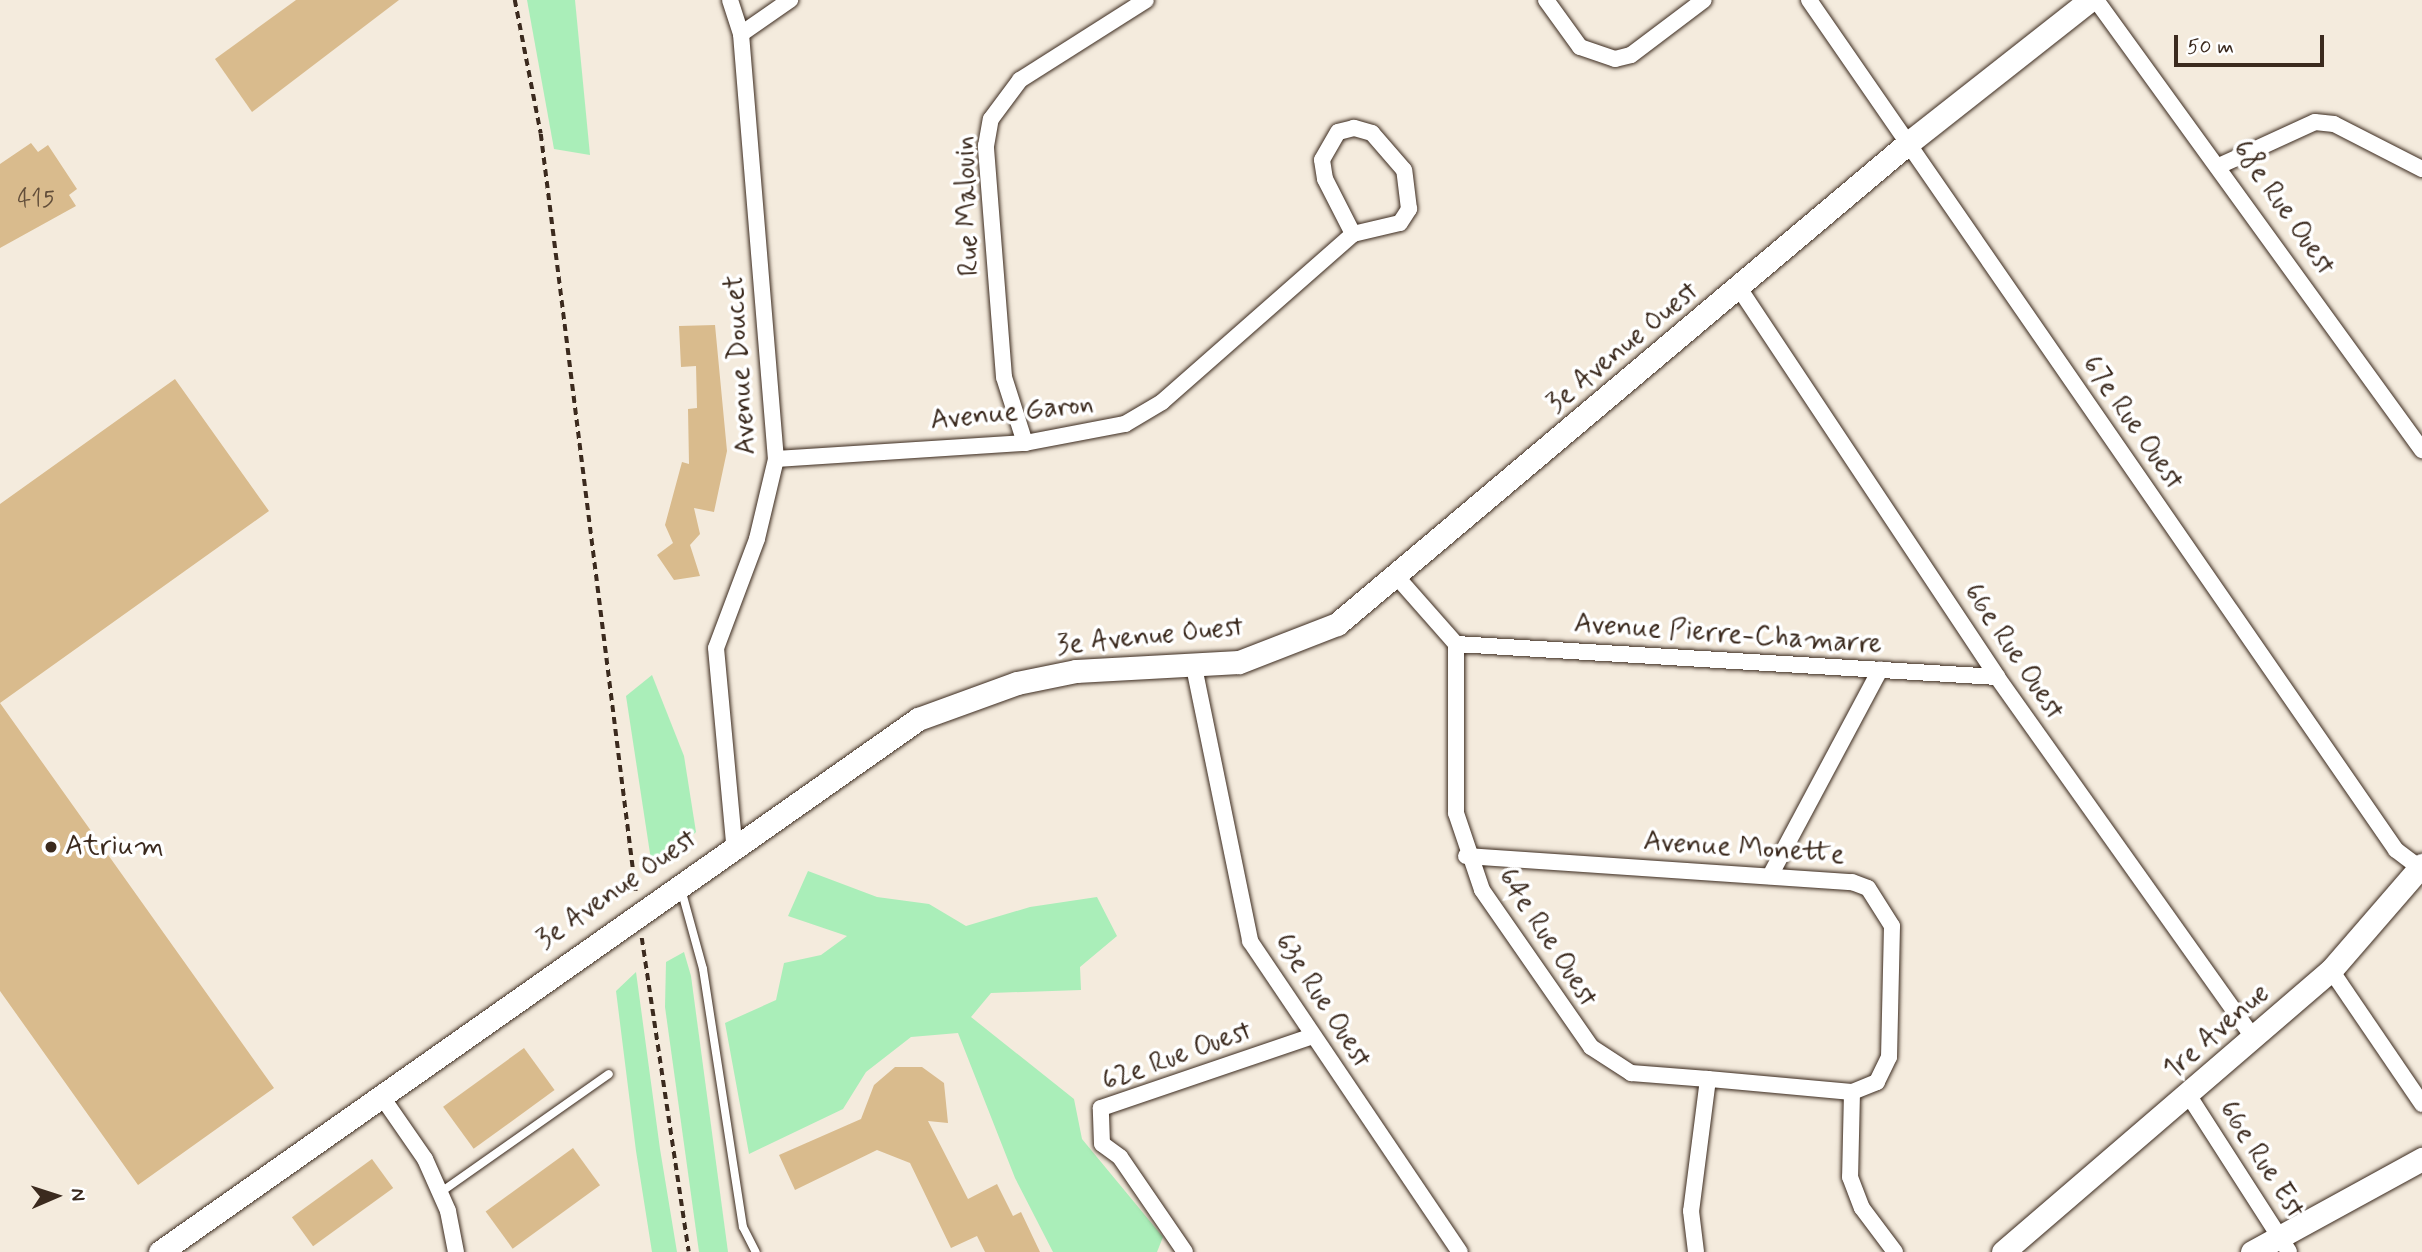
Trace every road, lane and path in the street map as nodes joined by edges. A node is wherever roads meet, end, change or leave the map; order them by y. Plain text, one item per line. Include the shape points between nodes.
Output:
1 (515, 0) edge
2 (730, 0) edge
3 (790, 0) edge
4 (1146, 0) edge
5 (1546, 0) edge
6 (1704, 0) edge
7 (1809, 0) edge
8 (2090, 0) edge
9 (2096, 0) edge
10 (741, 34) junction
11 (1908, 144) junction
12 (2221, 165) junction
13 (2422, 169) edge
14 (1353, 234) junction
15 (1739, 288) junction
16 (1025, 443) junction
17 (2422, 450) edge
18 (776, 459) junction
19 (1397, 577) junction
20 (1456, 644) junction
21 (1194, 667) junction
22 (1880, 670) junction
23 (1997, 677) junction
24 (734, 843) junction
25 (1466, 856) junction
26 (2421, 867) edge
27 (1770, 876) junction
28 (680, 883) junction
29 (636, 891) dead end
30 (642, 938) dead end
31 (2332, 971) junction
32 (1312, 1036) junction
33 (2255, 1038) junction
34 (609, 1074) dead end
35 (1708, 1080) junction
36 (1852, 1092) junction
37 (380, 1094) junction
38 (2189, 1096) junction
39 (2422, 1104) edge
40 (2422, 1158) edge
41 (441, 1192) junction
42 (2035, 1227) junction
43 (2284, 1244) edge
44 (160, 1252) edge
45 (456, 1252) edge
46 (689, 1252) edge
47 (756, 1252) edge
48 (1185, 1252) edge
49 (1460, 1252) edge
50 (1696, 1252) edge
51 (1895, 1252) edge
52 (2003, 1252) edge
53 (2013, 1252) edge
54 (2252, 1252) edge

1 - 29 path via 541,134
2 - 10 street, Avenue Doucet
3 - 10 street
4 - 16 street, Rue Malouin via 1020,80 991,119 986,146 1004,377
5 - 6 street via 1580,47 1615,58 1631,55
7 - 11 street, 67e Rue Ouest
8 - 11 street, 3e Avenue Ouest
9 - 12 street, 68e Rue Ouest
10 - 18 street, Avenue Doucet
11 - 15 street, 3e Avenue Ouest
11 - 26 street, 67e Rue Ouest via 2396,850
12 - 13 street via 2315,122 2334,124
12 - 17 street, 68e Rue Ouest
14 - 14 street, Avenue Garon via 1400,223 1410,190 1390,151 1372,133 1353,128 1338,132 1322,160 1325,178
14 - 16 street, Avenue Garon via 1162,402 1125,424
15 - 19 street, 3e Avenue Ouest
15 - 23 street, 66e Rue Ouest
16 - 18 street, Avenue Garon
18 - 24 street, Avenue Doucet via 757,539 716,648
19 - 20 street
19 - 21 street, 3e Avenue Ouest via 1337,624 1280,650
20 - 22 street, Avenue Pierre-Chamarre
20 - 25 street, 64e Rue Ouest via 1456,813
21 - 24 street, 3e Avenue Ouest via 1076,671 966,698 881,742
21 - 32 street, 63e Rue Ouest via 1250,941
22 - 23 street, Avenue Pierre-Chamarre
22 - 27 street
23 - 33 street, 66e Rue Ouest
24 - 28 street, 3e Avenue Ouest
25 - 27 street, Avenue Monette
25 - 35 street, 64e Rue Ouest via 1489,902 1591,1047 1631,1073
26 - 31 street, 1re Avenue
27 - 36 street, Avenue Monette via 1852,882 1868,888 1886,910 1888,1057 1877,1082
28 - 37 street, 3e Avenue Ouest
28 - 47 lane via 703,969 743,1227
30 - 46 path
31 - 33 street, 1re Avenue
31 - 39 street
32 - 48 street, 62e Rue Ouest via 1101,1108 1102,1144 1120,1157
32 - 49 street, 63e Rue Ouest
33 - 38 street, 1re Avenue
34 - 41 lane
35 - 36 street
35 - 50 street via 1691,1211
36 - 51 street via 1850,1177 1862,1208
37 - 41 street
37 - 44 street, 3e Avenue Ouest
38 - 42 street, 1re Avenue
38 - 43 street, 66e Rue Est
40 - 43 street
41 - 45 street
42 - 52 street, 1re Avenue
42 - 53 street, 1re Avenue
43 - 54 street

